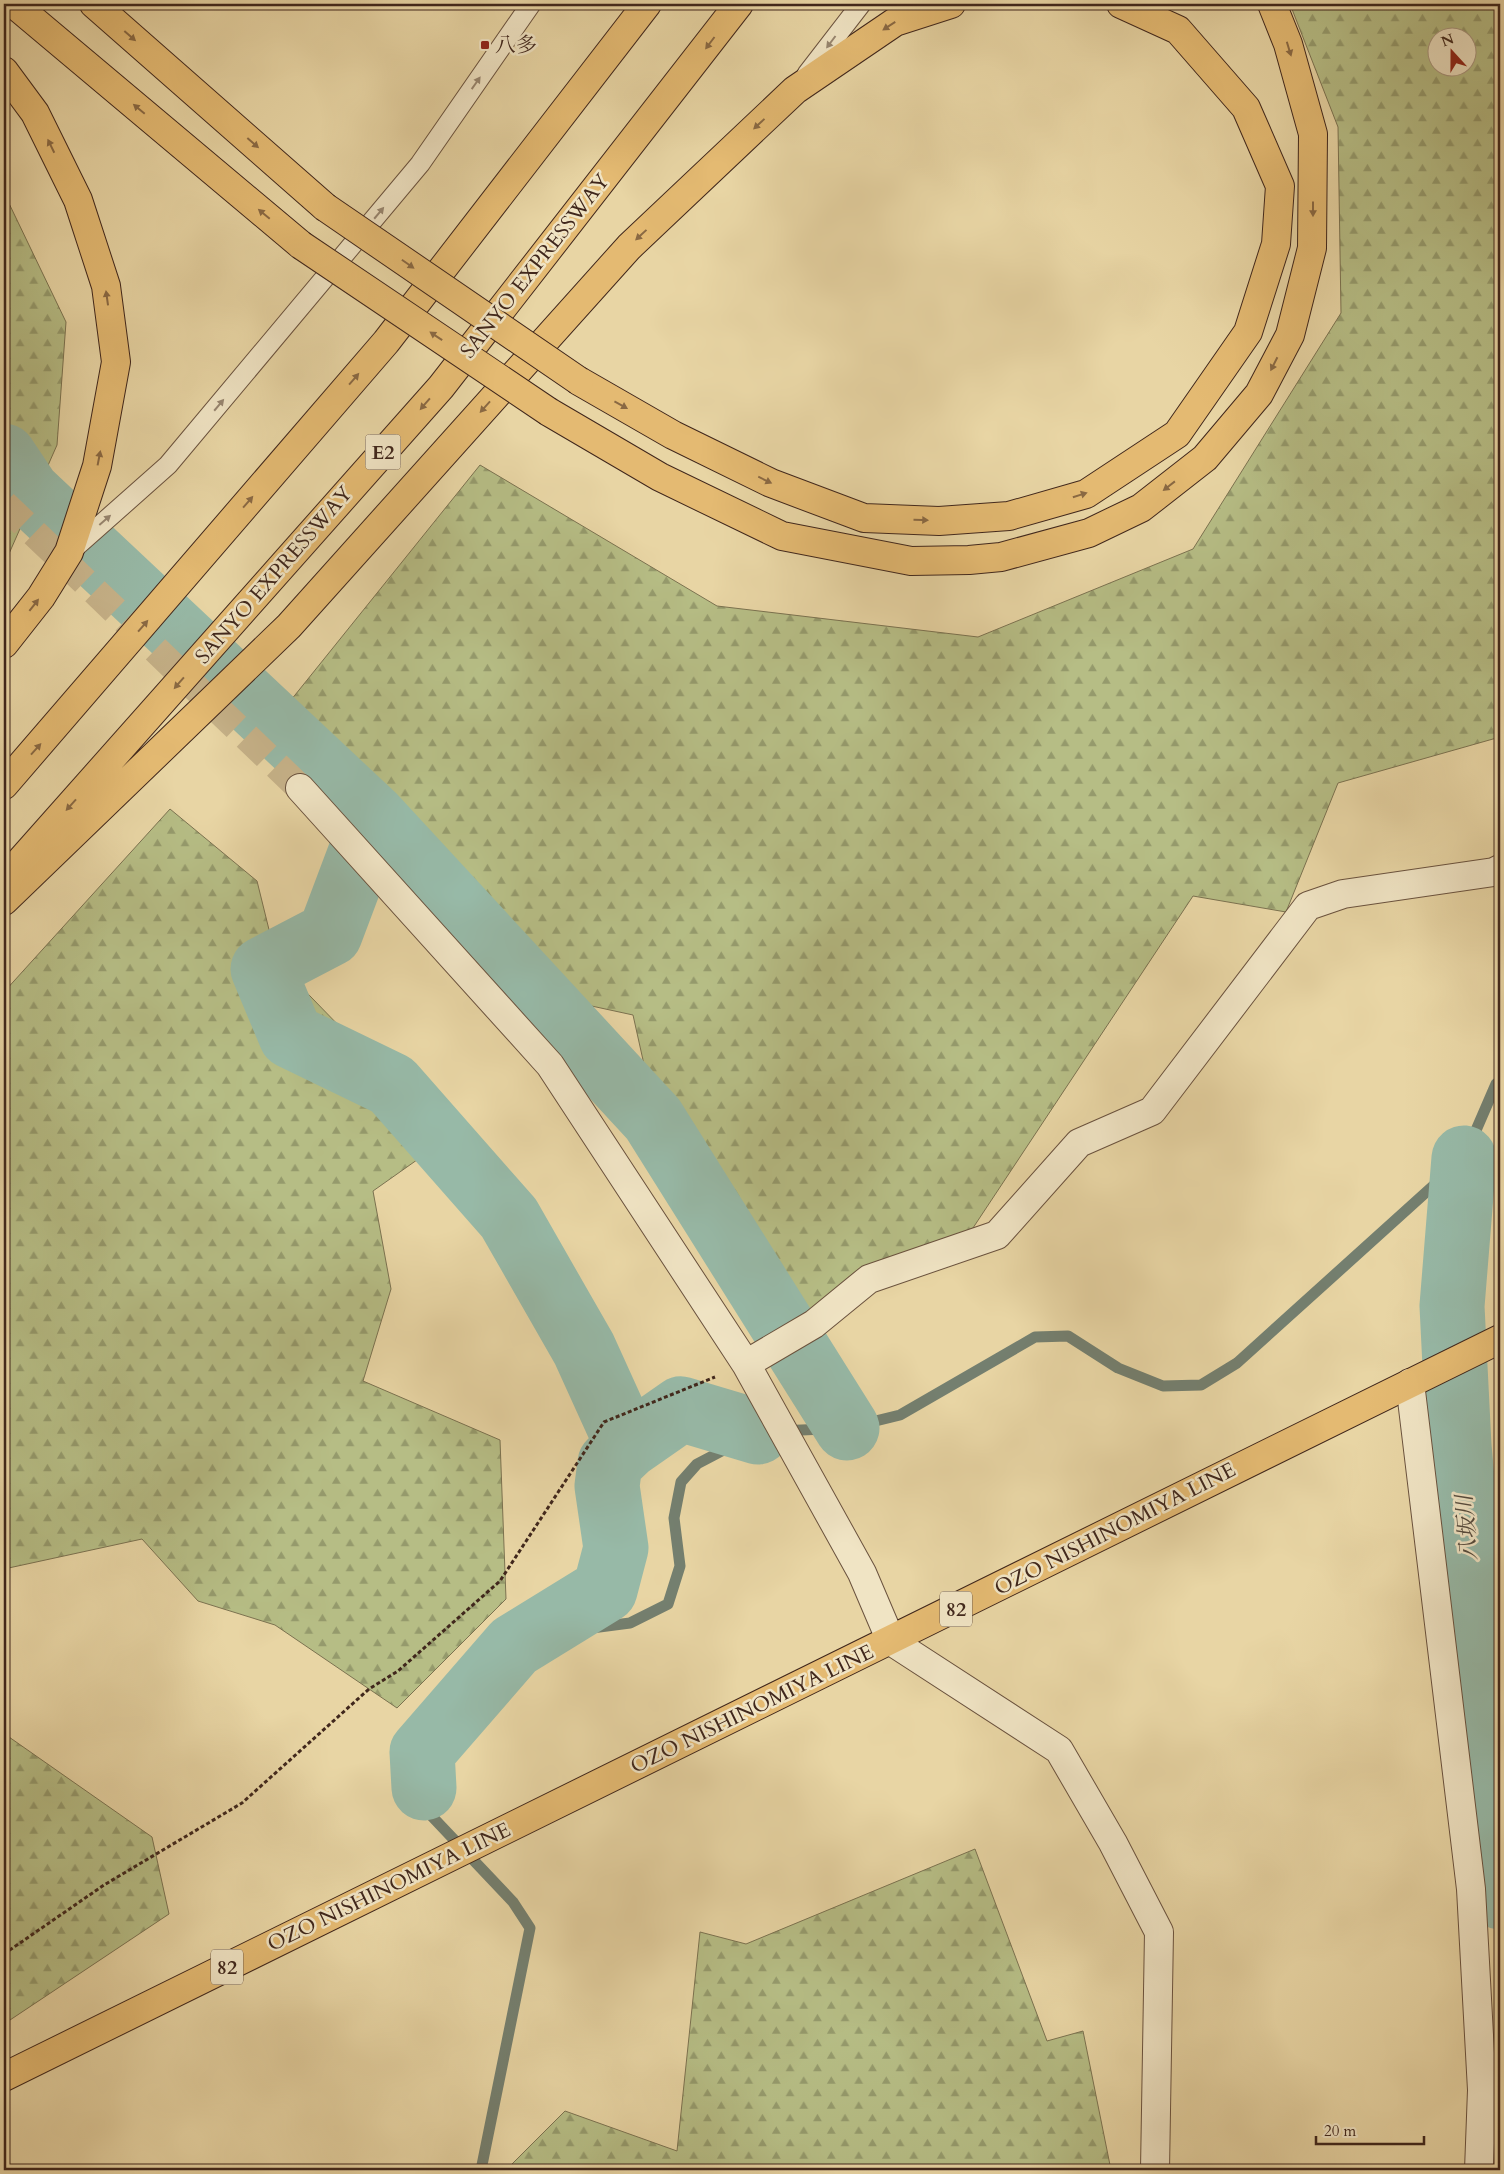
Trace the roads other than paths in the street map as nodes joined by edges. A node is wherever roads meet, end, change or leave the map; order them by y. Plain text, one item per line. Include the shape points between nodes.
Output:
1 (14, 4) edge
2 (94, 4) edge
3 (531, 4) edge
4 (647, 4) edge
5 (739, 4) edge
6 (861, 4) edge
7 (950, 4) edge
8 (1121, 4) edge
9 (1272, 4) edge
10 (4, 70) edge
11 (796, 90) junction
12 (69, 552) junction
13 (4, 644) edge
14 (4, 785) edge
15 (300, 788) tunnel mouth
16 (1500, 869) edge
17 (4, 880) edge
18 (4, 901) edge
19 (1492, 1343) edge
20 (746, 1364) junction
21 (1419, 1379) junction
22 (891, 1641) junction
23 (4, 2076) edge
24 (1155, 2170) edge
25 (1479, 2170) edge

9 -> 1 main road, bridge via 1288,44 1313,134 1312,248 1290,334 1259,394 1205,458 1141,508 1089,533 1001,557 911,561 782,536 660,477 549,412 301,246
2 -> 8 main road, bridge via 325,207 579,381 673,435 770,483 864,518 939,521 1009,516 1086,494 1176,434 1248,332 1276,244 1280,186 1246,108 1178,30
12 -> 3 lane via 168,465 420,164
14 -> 4 main road via 386,342
5 -> 17 main road, SANYO EXPRESSWAY / E2 via 441,387
6 -> 11 lane
7 -> 11 main road via 895,22
12 -> 10 main road via 97,466 116,362 110,314 106,286 78,200 35,113
11 -> 18 main road via 629,247 289,626
13 -> 12 main road via 41,597
15 - 20 street via 550,1065
16 - 20 street via 1342,894 1308,906 1152,1111 1079,1143 997,1235 869,1279 814,1324
19 - 21 main road, OZO NISHINOMIYA LINE / 82
20 - 22 street via 862,1573
21 - 22 main road, OZO NISHINOMIYA LINE / 82
21 - 25 street via 1471,1889 1482,2090
22 - 23 main road, OZO NISHINOMIYA LINE / 82
22 - 24 street via 1059,1750 1113,1843 1158,1932

